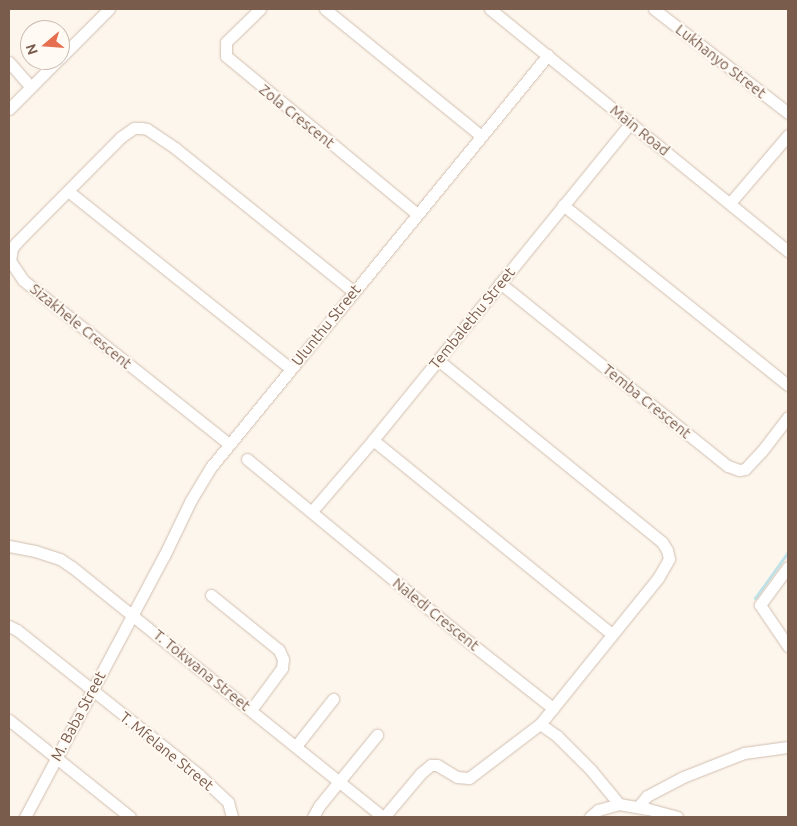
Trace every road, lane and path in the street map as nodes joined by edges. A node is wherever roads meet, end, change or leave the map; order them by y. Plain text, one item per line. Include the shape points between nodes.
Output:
1 (108, 9) edge
2 (260, 9) edge
3 (324, 9) edge
4 (490, 9) edge
5 (654, 9) edge
6 (70, 48) edge
7 (548, 55) junction
8 (9, 62) edge
9 (48, 70) edge
10 (32, 86) junction
11 (9, 110) edge
12 (788, 113) edge
13 (631, 122) junction
14 (788, 135) edge
15 (481, 136) junction
16 (68, 191) junction
17 (730, 203) junction
18 (563, 205) junction
19 (417, 214) junction
20 (788, 251) edge
21 (500, 282) junction
22 (354, 292) junction
23 (438, 360) junction
24 (291, 369) junction
25 (788, 385) edge
26 (788, 417) edge
27 (373, 440) junction
28 (229, 444) junction
29 (248, 459) dead end
30 (312, 511) junction
31 (9, 546) edge
32 (788, 567) edge
33 (211, 595) dead end
34 (133, 614) junction
35 (9, 626) edge
36 (612, 634) junction
37 (788, 646) edge
38 (92, 690) junction
39 (333, 699) dead end
40 (553, 708) junction
41 (252, 710) junction
42 (9, 720) edge
43 (540, 724) junction
44 (377, 735) dead end
45 (296, 746) junction
46 (788, 747) edge
47 (56, 758) junction
48 (340, 781) junction
49 (619, 804) junction
50 (638, 807) junction
51 (25, 817) edge
52 (130, 817) edge
53 (232, 817) edge
54 (313, 817) edge
55 (384, 817) edge
56 (590, 817) edge
57 (676, 817) edge

1 - 6 street
2 - 19 street, Zola Crescent via 226,42 226,56
3 - 15 street
4 - 7 street, Main Road
5 - 12 street, Lukhanyo Street
7 - 13 street, Main Road
7 - 15 street, Ulunthu Street
8 - 10 street
9 - 10 street
10 - 11 street
13 - 17 street, Main Road
13 - 18 street, Tembalethu Street
14 - 17 street
15 - 19 street, Ulunthu Street
16 - 22 street, Sizakhele Crescent via 126,132 134,128 147,129
16 - 24 street
16 - 28 street, Sizakhele Crescent via 12,248 12,266 23,280
17 - 20 street, Main Road
18 - 21 street, Tembalethu Street
18 - 25 street
19 - 22 street, Ulunthu Street
21 - 23 street, Tembalethu Street
21 - 26 street, Temba Crescent via 728,466 745,469
22 - 24 street, Ulunthu Street
23 - 27 street, Tembalethu Street
23 - 36 street via 662,542 669,555 668,563
24 - 28 street, Ulunthu Street
27 - 30 street, Tembalethu Street
27 - 36 street
28 - 34 street, Ulunthu Street via 191,500
29 - 30 street, Naledi Crescent
30 - 40 street, Naledi Crescent
31 - 34 street, T. Tokwana Street via 60,559
32 - 37 street via 760,605
33 - 41 street via 279,650 283,659 282,668
34 - 38 street, M. Baba Street
34 - 41 street, T. Tokwana Street
35 - 38 street, T. Mfelane Street
36 - 40 street
38 - 47 street, M. Baba Street
38 - 53 street, T. Mfelane Street via 224,797
39 - 45 street
40 - 43 street
41 - 45 street, T. Tokwana Street
42 - 47 street
43 - 49 street via 586,765
43 - 55 street via 469,778 457,777 437,764 431,765
44 - 48 street
45 - 48 street, T. Tokwana Street
46 - 50 street via 744,754 683,777 647,796
47 - 51 street, M. Baba Street
47 - 52 street
48 - 54 street
48 - 55 street, T. Tokwana Street
49 - 50 street
49 - 56 street via 598,810
50 - 57 street

